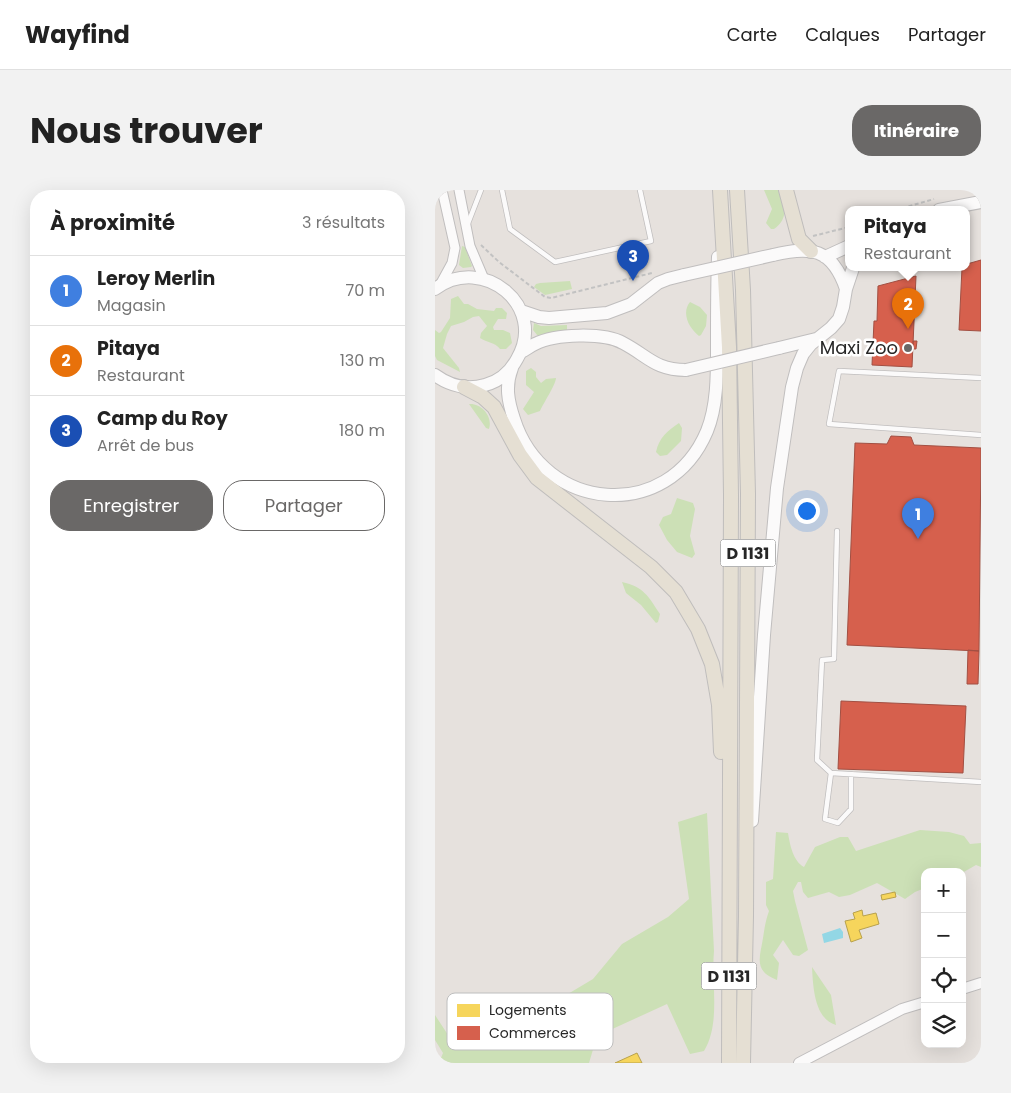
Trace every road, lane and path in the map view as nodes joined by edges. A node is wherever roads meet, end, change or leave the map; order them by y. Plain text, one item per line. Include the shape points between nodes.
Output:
1 (442, 190) edge
2 (459, 190) edge
3 (481, 190) edge
4 (502, 190) edge
5 (640, 190) edge
6 (719, 190) edge
7 (737, 190) edge
8 (786, 190) edge
9 (981, 197) edge
10 (981, 202) edge
11 (949, 206) edge
12 (966, 206) edge
13 (467, 228) junction
14 (469, 240) junction
15 (845, 248) edge
16 (811, 251) junction
17 (825, 257) junction
18 (852, 271) edge
19 (655, 272) dead end
20 (484, 278) junction
21 (438, 287) edge
22 (845, 289) junction
23 (521, 311) junction
24 (817, 339) junction
25 (521, 352) junction
26 (512, 368) junction
27 (435, 375) edge
28 (981, 378) edge
29 (464, 387) junction
30 (981, 435) edge
31 (837, 530) dead end
32 (831, 773) junction
33 (851, 774) junction
34 (981, 782) edge
35 (729, 890) junction
36 (746, 916) junction
37 (981, 983) edge
38 (966, 988) edge
39 (922, 1003) edge
40 (729, 1063) edge
41 (743, 1063) edge
42 (799, 1063) edge

1 - 21 street via 455,248 452,263
2 - 13 street
3 - 13 lane
4 - 5 lane via 510,229 555,262 651,241
6 - 26 main road via 717,374 712,414 697,451 672,476 641,491 610,496 591,493 555,476 539,463 515,423 508,401 508,379
6 - 35 main road, D 1131 via 729,347
7 - 36 main road, D 1131 via 748,457
8 - 16 main road via 799,239
9 - 11 main road
10 - 12 main road
13 - 14 street
14 - 19 path via 476,239 499,262 545,297
14 - 20 street
15 - 17 main road
16 - 17 main road
16 - 23 main road, bridge via 795,250 684,275 658,283 631,304 607,313 549,318
17 - 22 main road via 838,270
18 - 22 main road
20 - 21 main road via 462,277
20 - 23 main road via 510,294
22 - 24 main road via 839,318
23 - 25 main road via 525,328
24 - 25 main road, bridge via 686,370 661,367 623,343 607,338 551,339
24 - 36 main road via 803,354 797,368 777,488
25 - 26 main road
26 - 29 main road via 494,382
27 - 29 main road
28 - 30 lane via 839,371 829,424
29 - 35 main road via 494,407 520,455 537,478 651,567 676,592 698,629 713,664 719,705
31 - 32 lane via 834,659 822,660 817,760
32 - 33 lane
32 - 33 lane via 825,819 837,823 851,809
33 - 34 lane
35 - 40 main road, D 1131
36 - 41 main road, D 1131
37 - 38 street
39 - 42 street via 902,1010

